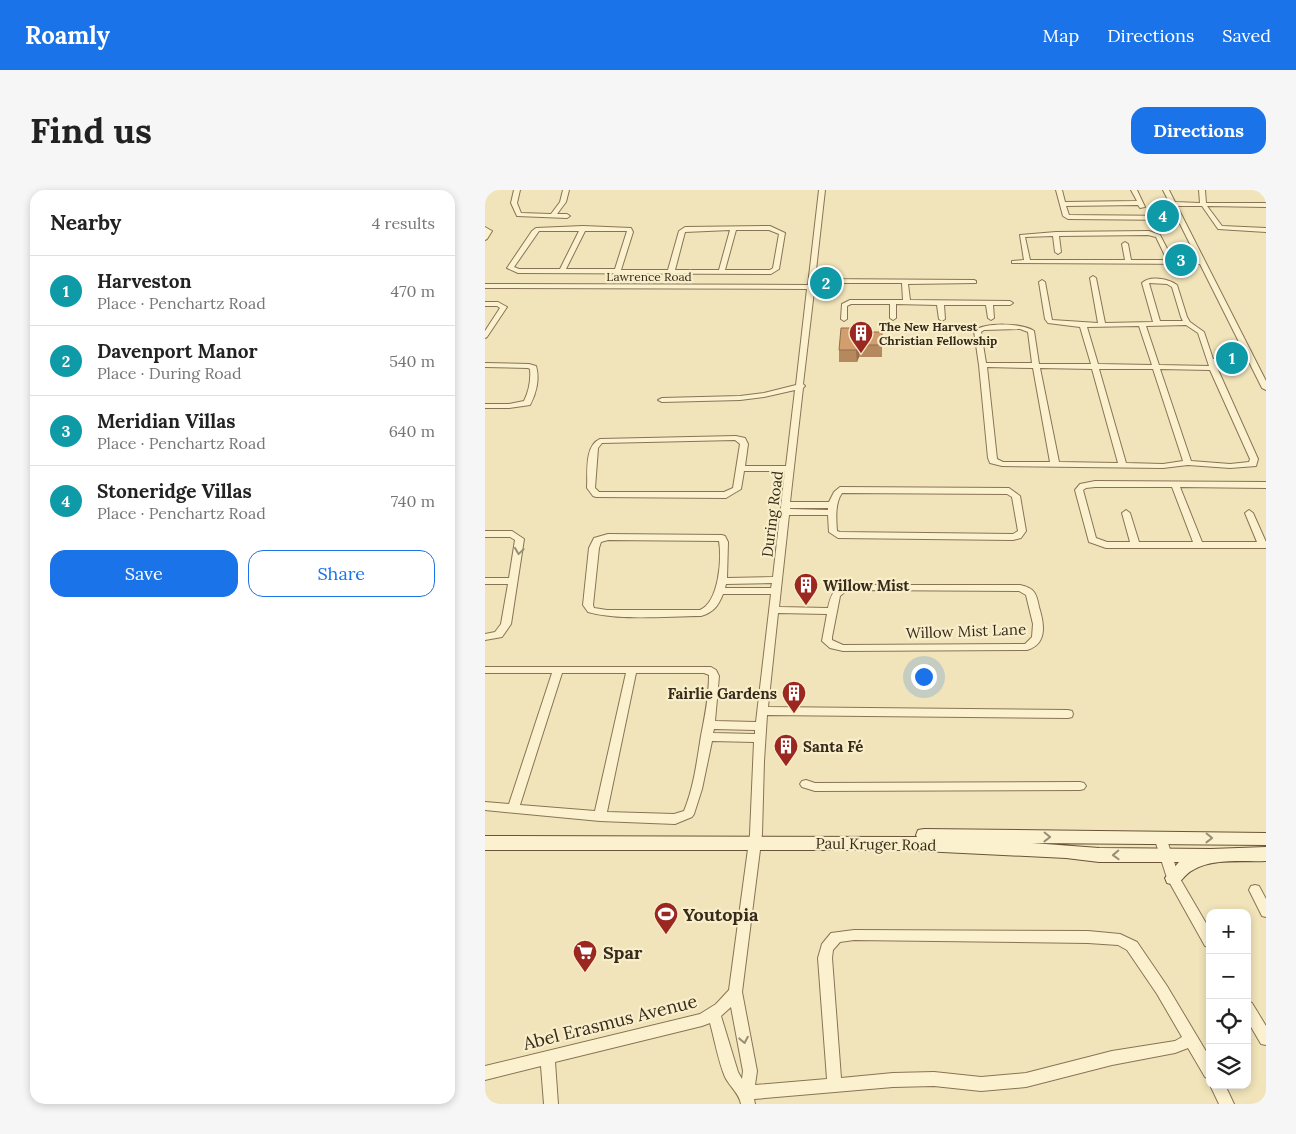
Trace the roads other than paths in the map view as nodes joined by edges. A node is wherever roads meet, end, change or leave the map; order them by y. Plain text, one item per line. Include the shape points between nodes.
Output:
1 (517, 190) edge
2 (565, 190) edge
3 (822, 190) edge
4 (1059, 190) edge
5 (1134, 190) edge
6 (1166, 190) edge
7 (1202, 190) edge
8 (1172, 202) junction
9 (1141, 203) junction
10 (1205, 203) junction
11 (1062, 204) junction
12 (1266, 205) edge
13 (552, 216) junction
14 (567, 216) dead end
15 (1145, 216) junction
16 (1179, 216) junction
17 (583, 228) junction
18 (734, 228) junction
19 (485, 229) edge
20 (1266, 230) edge
21 (1056, 234) junction
22 (485, 238) edge
23 (1125, 244) dead end
24 (1058, 252) dead end
25 (1129, 261) junction
26 (1168, 261) junction
27 (1202, 261) junction
28 (1014, 262) dead end
29 (1027, 262) junction
30 (562, 271) junction
31 (671, 271) junction
32 (722, 271) junction
33 (617, 272) junction
34 (639, 272) junction
35 (652, 272) junction
36 (1093, 278) dead end
37 (974, 282) dead end
38 (1042, 282) dead end
39 (905, 283) junction
40 (813, 284) junction
41 (485, 286) edge
42 (635, 287) junction
43 (648, 287) junction
44 (893, 302) junction
45 (907, 302) junction
46 (1010, 302) dead end
47 (940, 303) junction
48 (989, 303) junction
49 (485, 304) edge
50 (843, 318) dead end
51 (893, 318) dead end
52 (942, 318) dead end
53 (991, 318) dead end
54 (1188, 323) junction
55 (1102, 324) junction
56 (1157, 324) junction
57 (1083, 325) junction
58 (1142, 325) junction
59 (485, 336) edge
60 (1227, 358) dead end
61 (1238, 358) edge
62 (1251, 358) junction
63 (1211, 361) junction
64 (485, 365) edge
65 (983, 365) junction
66 (1036, 366) junction
67 (1095, 366) junction
68 (1155, 367) junction
69 (801, 386) junction
70 (1266, 388) edge
71 (662, 400) dead end
72 (485, 406) edge
73 (1188, 463) junction
74 (1055, 464) junction
75 (742, 465) junction
76 (1123, 465) junction
77 (791, 466) junction
78 (1175, 484) junction
79 (1266, 484) edge
80 (786, 509) junction
81 (833, 509) junction
82 (1249, 512) dead end
83 (1126, 513) dead end
84 (485, 534) edge
85 (1135, 545) junction
86 (1199, 545) junction
87 (1264, 545) edge
88 (778, 580) junction
89 (485, 581) edge
90 (514, 581) junction
91 (721, 581) junction
92 (719, 591) junction
93 (777, 591) junction
94 (775, 610) junction
95 (832, 611) junction
96 (485, 637) edge
97 (485, 670) edge
98 (632, 670) junction
99 (558, 671) junction
100 (762, 711) junction
101 (1068, 714) dead end
102 (709, 725) junction
103 (761, 726) junction
104 (706, 737) junction
105 (760, 738) junction
106 (807, 784) dead end
107 (1080, 786) dead end
108 (485, 806) edge
109 (513, 809) junction
110 (600, 816) junction
111 (485, 834) edge
112 (1160, 837) junction
113 (755, 838) junction
114 (1266, 839) edge
115 (485, 843) edge
116 (1266, 854) edge
117 (1165, 855) junction
118 (1211, 856) junction
119 (1173, 878) junction
120 (1255, 890) dead end
121 (1266, 912) edge
122 (1206, 935) edge
123 (735, 992) junction
124 (714, 1014) junction
125 (1251, 1014) edge
126 (1266, 1039) edge
127 (1192, 1040) junction
128 (548, 1058) junction
129 (1206, 1065) edge
130 (485, 1073) edge
131 (834, 1084) junction
132 (1219, 1089) edge
133 (747, 1098) edge
134 (551, 1104) edge
135 (1227, 1104) edge

1 - 13 street via 514,196 517,214
2 - 13 street via 563,202
3 - 40 street, During Road
4 - 11 street
5 - 9 street
6 - 8 street
7 - 10 street
8 - 10 street
8 - 16 street
9 - 11 street
9 - 15 street
10 - 12 street
10 - 20 street via 1220,228
11 - 15 street via 1066,216 1071,218
13 - 14 street
15 - 16 street
16 - 27 street
17 - 30 street
17 - 30 street via 535,230 510,268 513,271
17 - 33 street via 630,230
18 - 31 street via 683,230
18 - 32 street
18 - 32 street via 781,231 776,269 771,272
19 - 22 street via 489,231
21 - 24 street
21 - 26 street via 1156,234
21 - 29 street via 1023,235
23 - 25 street
25 - 26 street
25 - 29 street
26 - 27 street
27 - 62 street
28 - 29 street
30 - 33 street
31 - 32 street
31 - 35 street
33 - 34 street
34 - 35 street
34 - 42 street
35 - 43 street
36 - 55 street
37 - 39 street, Lawrence Road
38 - 57 street via 1049,321
39 - 40 street, Lawrence Road
39 - 45 street
40 - 43 street, Lawrence Road
40 - 69 street, During Road
41 - 42 street, Lawrence Road
42 - 43 street, Lawrence Road
44 - 45 street
44 - 50 street via 847,302
44 - 51 street
45 - 47 street
46 - 48 street
47 - 48 street
47 - 52 street
48 - 53 street
49 - 59 street via 504,307
54 - 56 street
54 - 56 street via 1175,285 1148,281 1145,284
54 - 63 street via 1201,332
55 - 57 street
55 - 58 street
56 - 58 street
57 - 67 street
58 - 68 street
60 - 63 street
61 - 62 street
62 - 70 street
63 - 68 street
63 - 73 street via 1254,461 1250,465 1230,466
64 - 72 street via 529,366 535,372 527,403
65 - 66 street
65 - 66 street via 978,330 1021,327 1031,331
65 - 74 street via 993,461 1002,464
66 - 67 street
66 - 74 street
67 - 68 street
67 - 76 street
68 - 73 street
69 - 71 street via 751,397
69 - 77 street, During Road
73 - 76 street
74 - 76 street
75 - 75 street via 737,489 726,495 609,495 596,494 591,488 593,448 596,443 606,440 736,438 744,442
75 - 77 street
77 - 80 street, During Road
78 - 79 street
78 - 85 street via 1095,484 1080,488 1091,540 1106,545
78 - 86 street
80 - 81 street
80 - 88 street, During Road
81 - 81 street via 833,532 842,536 1013,537 1022,531 1016,496 1009,491 840,490 835,494
82 - 87 street
83 - 85 street
84 -> 90 street via 512,534 520,539
85 - 86 street
86 - 87 street
88 - 91 street
88 - 93 street, During Road
89 - 90 street
90 - 96 street via 503,631
91 - 92 street
91 - 92 street via 722,538 608,537 599,539 595,544 588,605 595,611 705,613 713,607
92 - 93 street
93 - 94 street, During Road
94 - 95 street
94 - 100 street, During Road
95 - 95 street, Willow Mist Lane via 837,592 848,588 1020,588 1031,595 1039,638 1027,647 837,647 827,639
97 - 99 street
98 - 99 street
98 - 102 street via 711,671 715,679
98 - 110 street
99 - 109 street
100 - 101 street
100 - 103 street, During Road
102 - 103 street
102 - 104 street
103 - 105 street, During Road
104 - 105 street
104 - 110 street via 695,799 688,814 675,819
105 - 113 street, During Road
106 - 107 street via 815,787
108 - 109 street
109 - 110 street
111 - 113 street, Paul Kruger Road
113 -> 112 street, Paul Kruger Road
112 -> 114 street, Paul Kruger Road
112 - 117 street
113 - 115 street, Paul Kruger Road
117 -> 113 street, Paul Kruger Road via 1099,855
113 - 123 street
116 - 118 street, Paul Kruger Road
117 - 118 street, Paul Kruger Road
117 - 119 street
118 - 119 street via 1186,865
119 - 122 street
120 - 121 street
123 - 124 street, Abel Erasmus Avenue
123 -> 133 street via 750,1071
124 - 128 street, Abel Erasmus Avenue via 702,1020
124 - 133 street via 731,1074
125 - 126 street
127 - 129 street
127 - 131 street via 1175,1047 1112,1058 1026,1080 981,1084 893,1080
127 - 131 street via 1143,960 1132,946 1120,940 1088,937 843,936 830,942 825,958
128 - 130 street, Abel Erasmus Avenue
128 - 134 street
131 - 133 street
132 - 135 street

